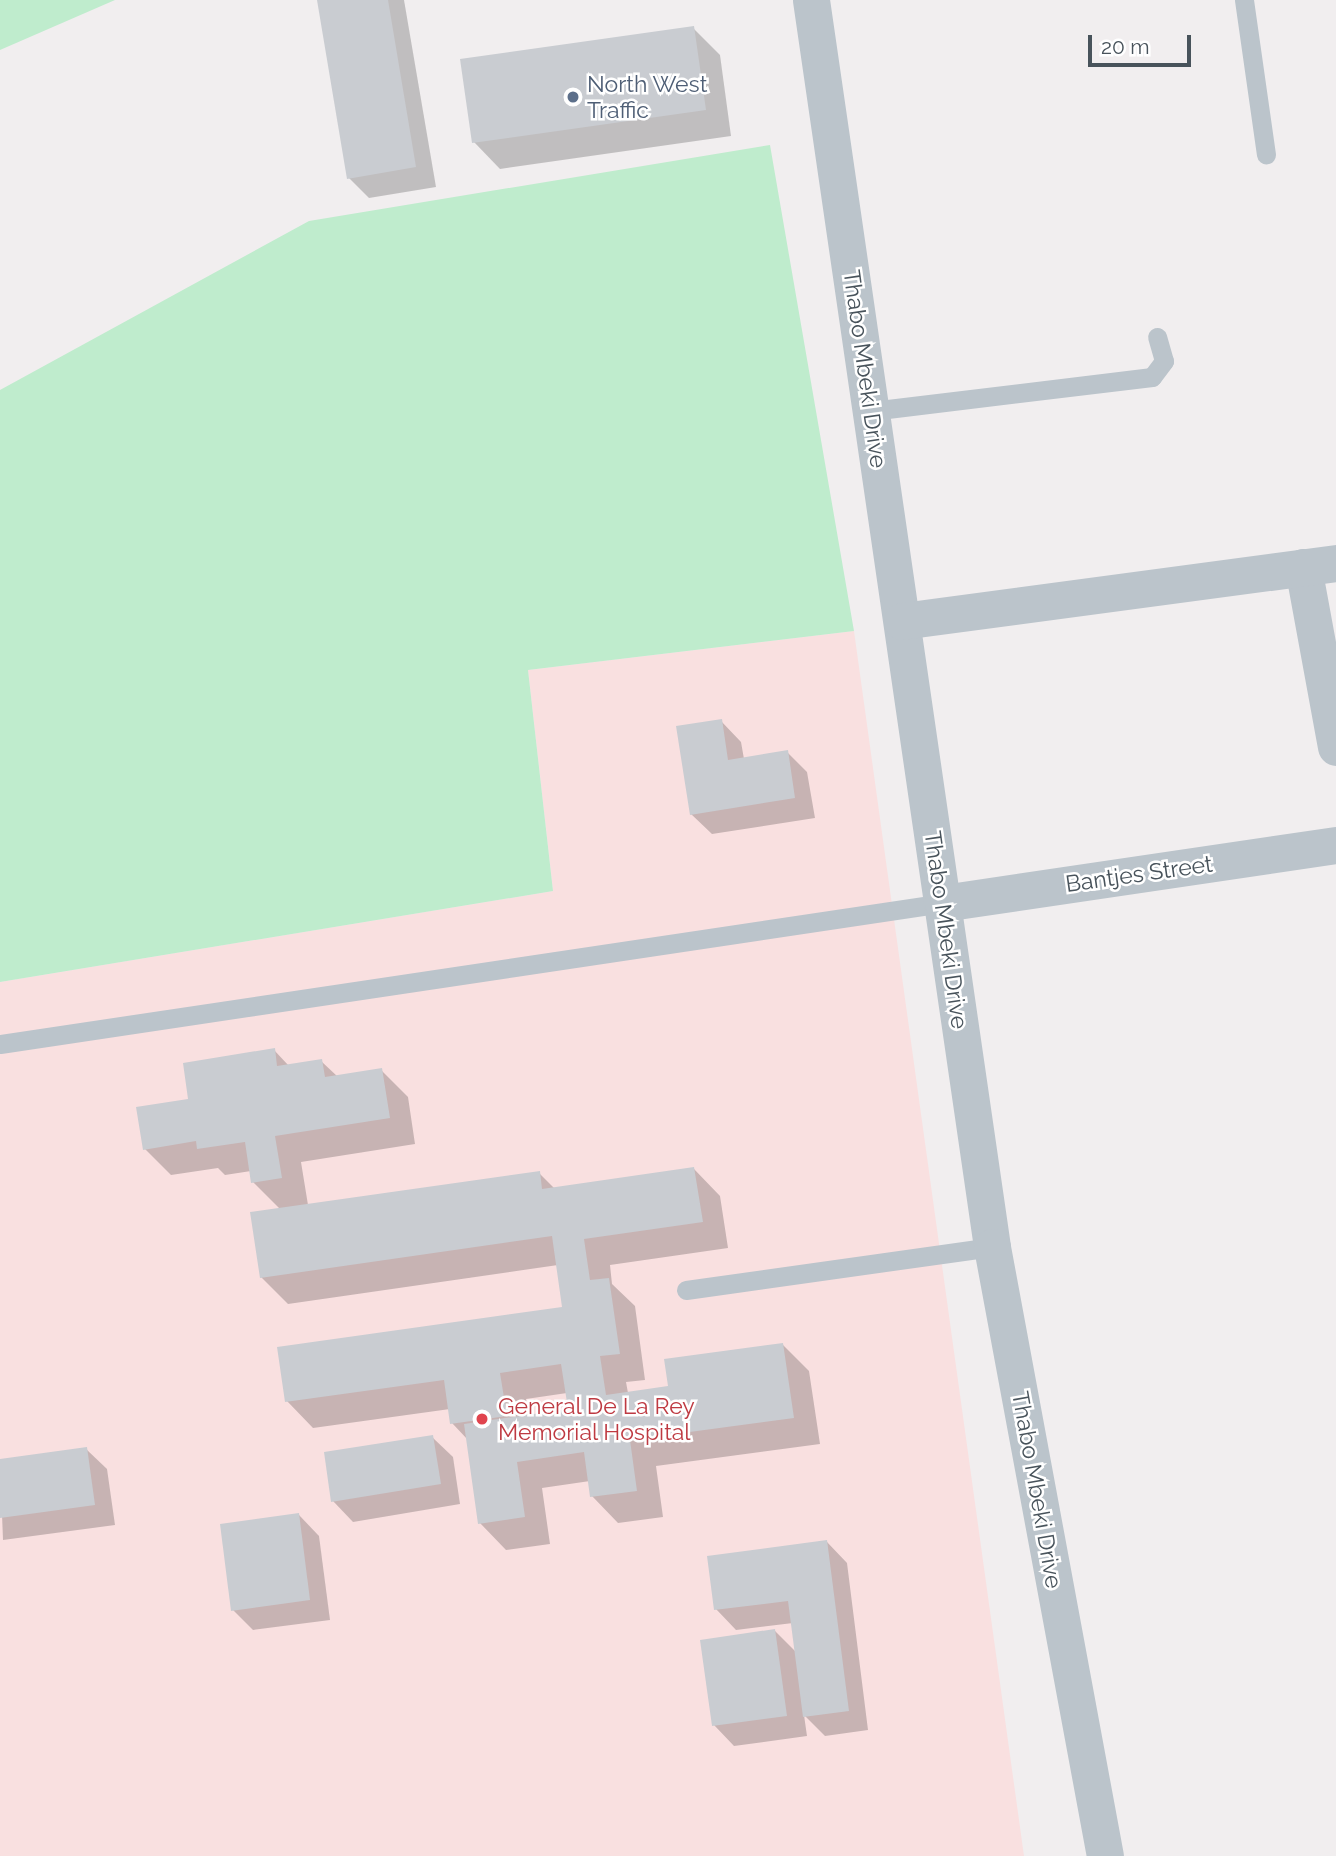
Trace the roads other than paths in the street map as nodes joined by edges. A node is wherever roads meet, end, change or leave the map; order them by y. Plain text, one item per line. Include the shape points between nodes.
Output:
1 (811, 0) edge
2 (1244, 0) edge
3 (1266, 154) dead end
4 (1157, 337) dead end
5 (871, 411) junction
6 (1320, 565) edge
7 (902, 621) junction
8 (1336, 747) edge
9 (1336, 845) edge
10 (943, 903) junction
11 (0, 1044) edge
12 (992, 1247) junction
13 (686, 1290) dead end
14 (1105, 1856) edge

1 - 5 street, Thabo Mbeki Drive
2 - 3 lane
4 - 5 lane via 1164,361 1152,377
5 - 7 street, Thabo Mbeki Drive
6 - 7 street
6 - 8 street
7 - 10 street, Thabo Mbeki Drive
9 - 10 street, Bantjes Street
10 - 11 lane
10 - 12 street, Thabo Mbeki Drive
12 - 13 lane
12 - 14 street, Thabo Mbeki Drive

